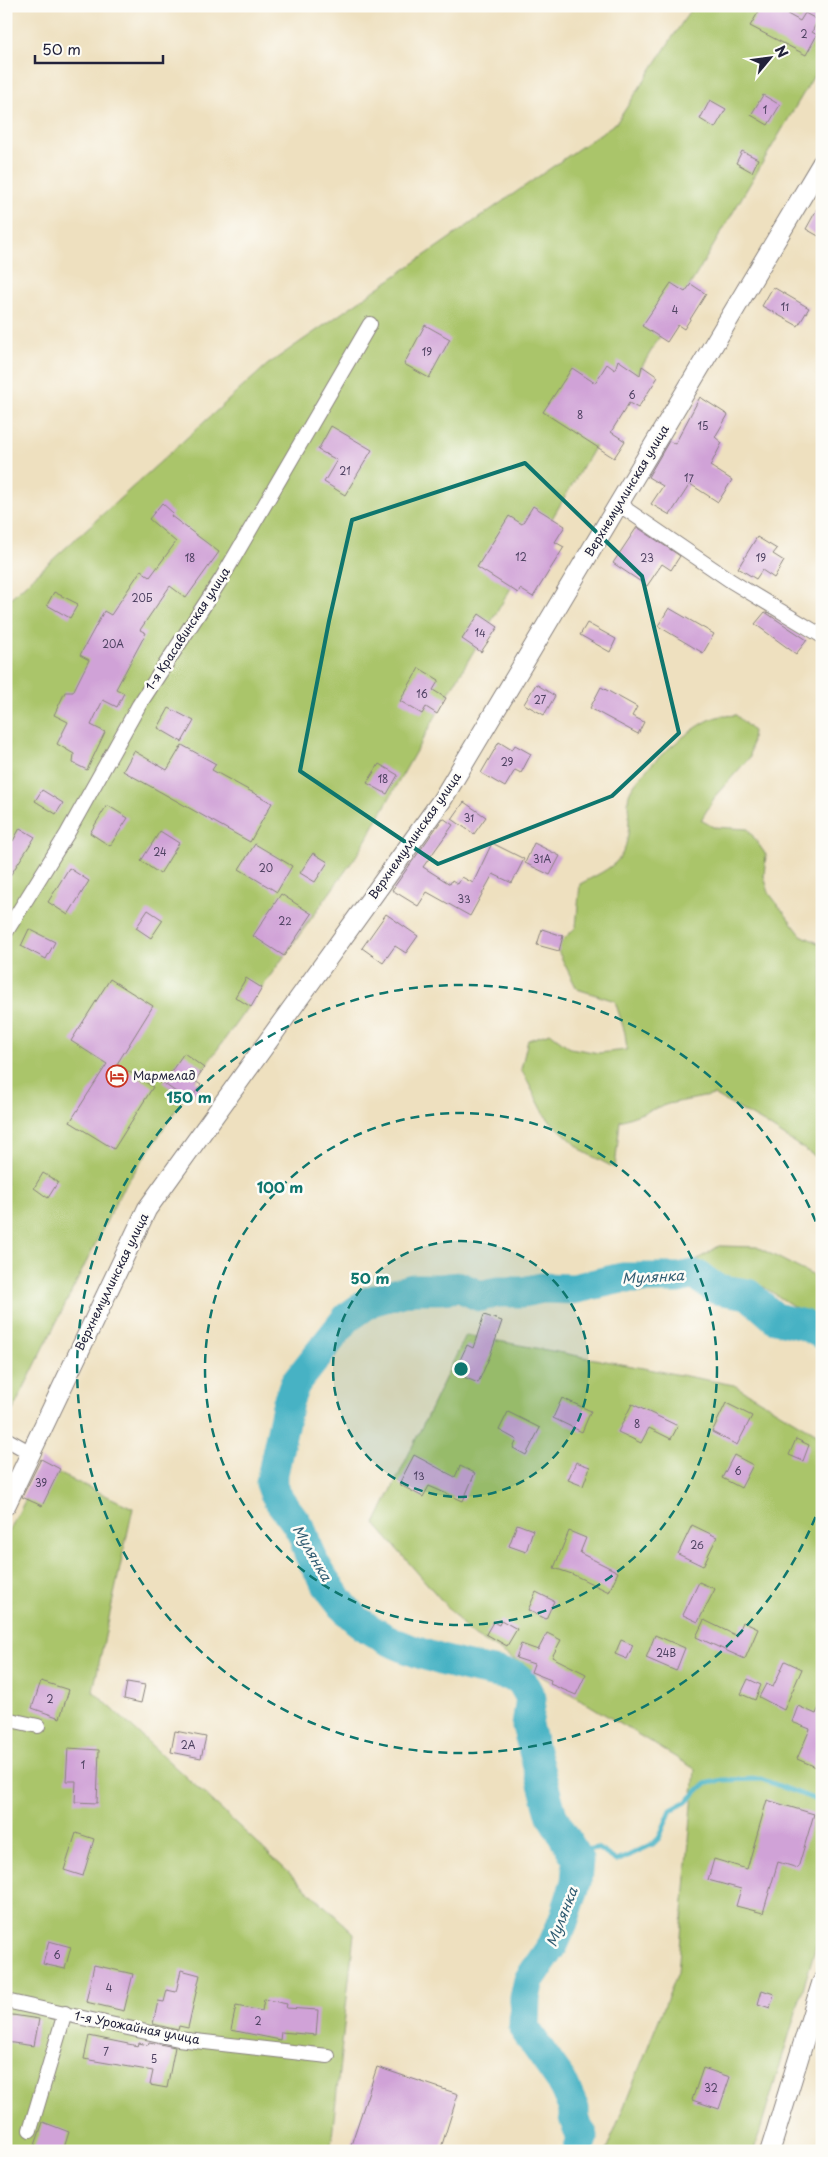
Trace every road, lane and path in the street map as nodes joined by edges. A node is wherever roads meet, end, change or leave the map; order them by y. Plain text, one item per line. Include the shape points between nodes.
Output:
1 (822, 163) edge
2 (370, 324) dead end
3 (621, 501) junction
4 (822, 636) edge
5 (6, 932) edge
6 (6, 1440) edge
7 (31, 1452) junction
8 (6, 1504) edge
9 (6, 1718) edge
10 (38, 1726) dead end
11 (822, 1982) edge
12 (6, 2001) edge
13 (65, 2013) junction
14 (328, 2056) dead end
15 (30, 2130) dead end
16 (770, 2151) edge

1 - 3 street, Верхнемуллинская улица
2 - 5 street, 1-я Красавинская улица via 222,578 139,705 67,834
3 - 4 street via 627,510 723,575
3 - 7 street, Верхнемуллинская улица via 442,800 147,1209
6 - 7 street
7 - 8 street, Верхнемуллинская улица
9 - 10 street
11 - 16 street
12 - 13 street, 1-я Урожайная улица
13 - 14 street, 1-я Урожайная улица via 178,2039
13 - 15 street

